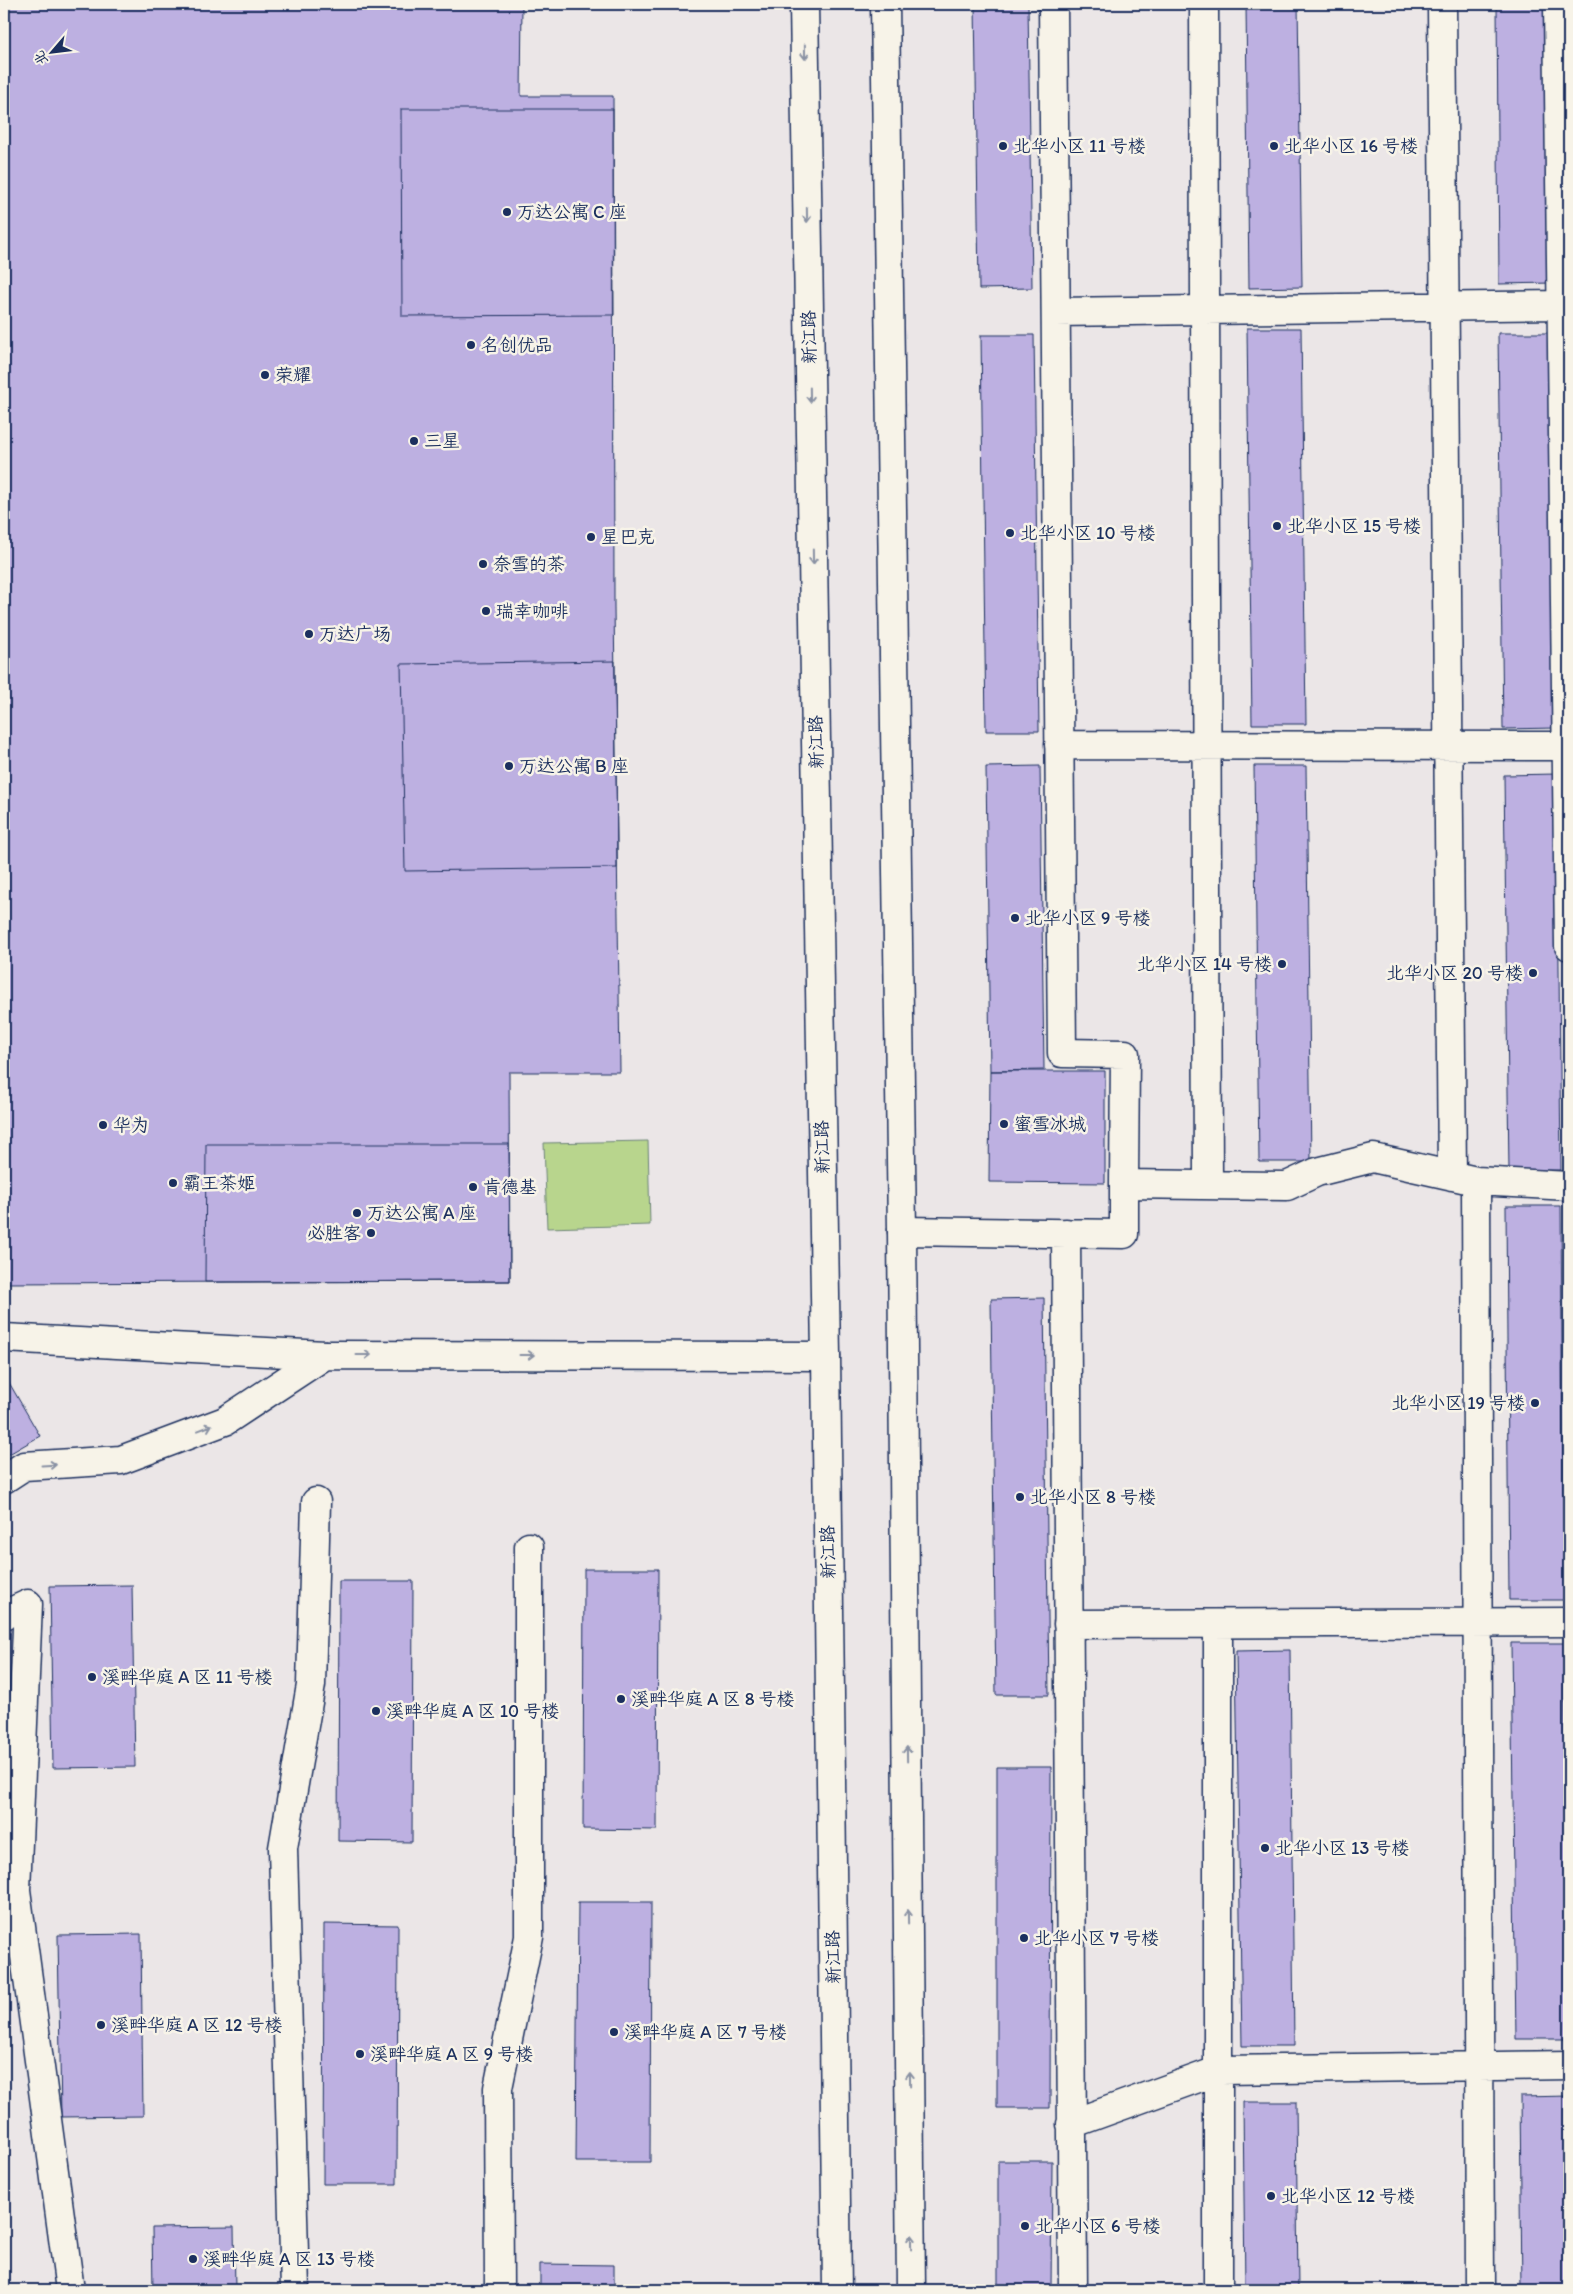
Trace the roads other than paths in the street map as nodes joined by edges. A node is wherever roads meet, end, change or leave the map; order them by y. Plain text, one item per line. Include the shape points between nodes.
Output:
1 (804, 4) edge
2 (885, 4) edge
3 (1053, 4) edge
4 (1204, 4) edge
5 (1442, 4) edge
6 (1558, 4) edge
7 (1561, 305) junction
8 (1444, 307) junction
9 (1205, 310) junction
10 (1056, 312) junction
11 (1059, 745) junction
12 (1206, 745) junction
13 (1448, 746) junction
14 (1567, 746) junction
15 (1569, 946) edge
16 (1464, 1179) junction
17 (1124, 1184) junction
18 (1208, 1185) junction
19 (1569, 1186) edge
20 (902, 1231) junction
21 (1066, 1233) junction
22 (4, 1338) edge
23 (325, 1355) junction
24 (826, 1356) junction
25 (4, 1479) edge
26 (316, 1502) dead end
27 (529, 1547) dead end
28 (4, 1615) edge
29 (1478, 1622) junction
30 (1569, 1622) edge
31 (1068, 1624) junction
32 (1218, 1624) junction
33 (10, 1894) edge
34 (1569, 2065) edge
35 (1480, 2066) junction
36 (1220, 2070) junction
37 (1071, 2124) junction
38 (70, 2290) edge
39 (295, 2290) edge
40 (499, 2290) edge
41 (837, 2290) edge
42 (911, 2290) edge
43 (1073, 2290) edge
44 (1218, 2290) edge
45 (1480, 2290) edge

1 -> 24 street, 新江路
2 - 20 street
3 - 10 street
4 - 9 street
5 - 8 street
6 - 7 street
7 - 8 street
7 - 14 street
8 - 9 street
8 - 13 street
9 - 10 street
9 - 12 street
10 - 11 street
11 - 12 street
11 - 17 street via 1062,1053 1125,1054
12 - 13 street
12 - 18 street
13 - 14 street
13 - 16 street
14 - 15 street
16 - 18 street via 1373,1158 1317,1172 1287,1186
16 - 19 street
16 - 29 street
17 - 18 street
17 - 21 street via 1124,1234
20 - 21 street
42 -> 20 street
21 - 31 street
22 - 23 street
23 -> 24 street
25 -> 23 street via 24,1466 121,1460 225,1421
24 - 41 street, 新江路
26 - 39 street via 310,1685 283,1848
27 - 40 street via 529,1937 498,2088
28 - 33 street via 28,1604
29 - 30 street
29 - 32 street
29 - 35 street
31 - 32 street
31 - 37 street
32 - 36 street
33 - 38 street
34 - 35 street
35 - 36 street
35 - 45 street
36 - 37 street
36 - 44 street
37 - 43 street

